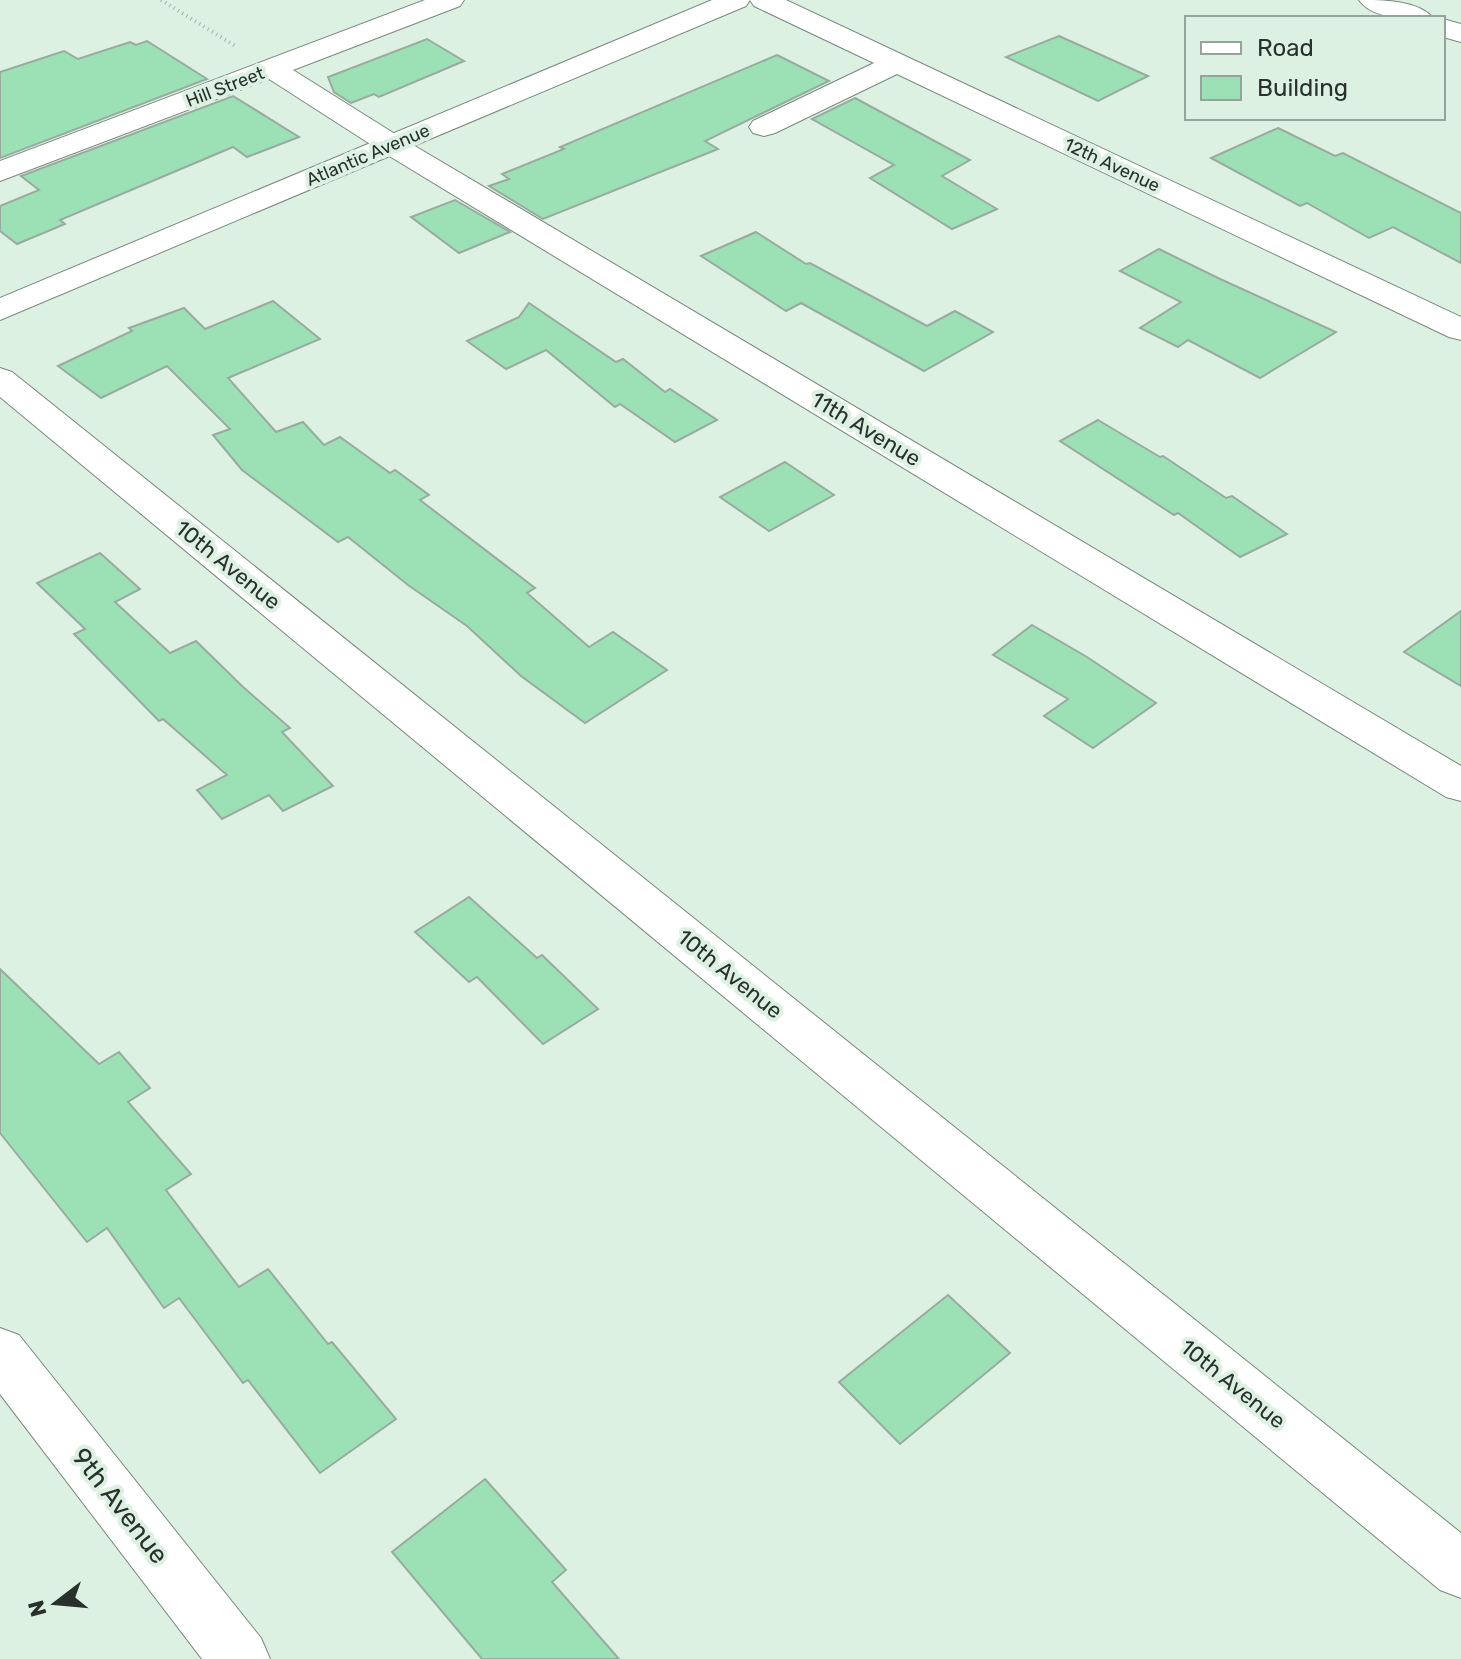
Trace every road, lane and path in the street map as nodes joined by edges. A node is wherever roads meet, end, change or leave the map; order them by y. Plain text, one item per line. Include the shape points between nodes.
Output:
1 (161, 0) edge
2 (450, 0) edge
3 (736, 0) edge
4 (764, 0) edge
5 (1373, 0) edge
6 (1414, 16) edge
7 (896, 63) junction
8 (272, 69) junction
9 (764, 127) dead end
10 (392, 145) junction
11 (0, 172) edge
12 (0, 310) edge
13 (1461, 330) edge
14 (0, 379) edge
15 (1461, 786) edge
16 (0, 1352) edge
17 (1461, 1570) edge
18 (240, 1659) edge

1 - 8 path
2 - 8 street, Hill Street
3 - 10 street, Atlantic Avenue
4 - 7 street, 12th Avenue
5 - 6 street
7 - 9 street
7 - 13 street, 12th Avenue
8 - 10 street, 11th Avenue
8 - 11 street, Hill Street
10 - 12 street, Atlantic Avenue
10 - 15 street, 11th Avenue
14 - 17 street, 10th Avenue
16 - 18 street, 9th Avenue

